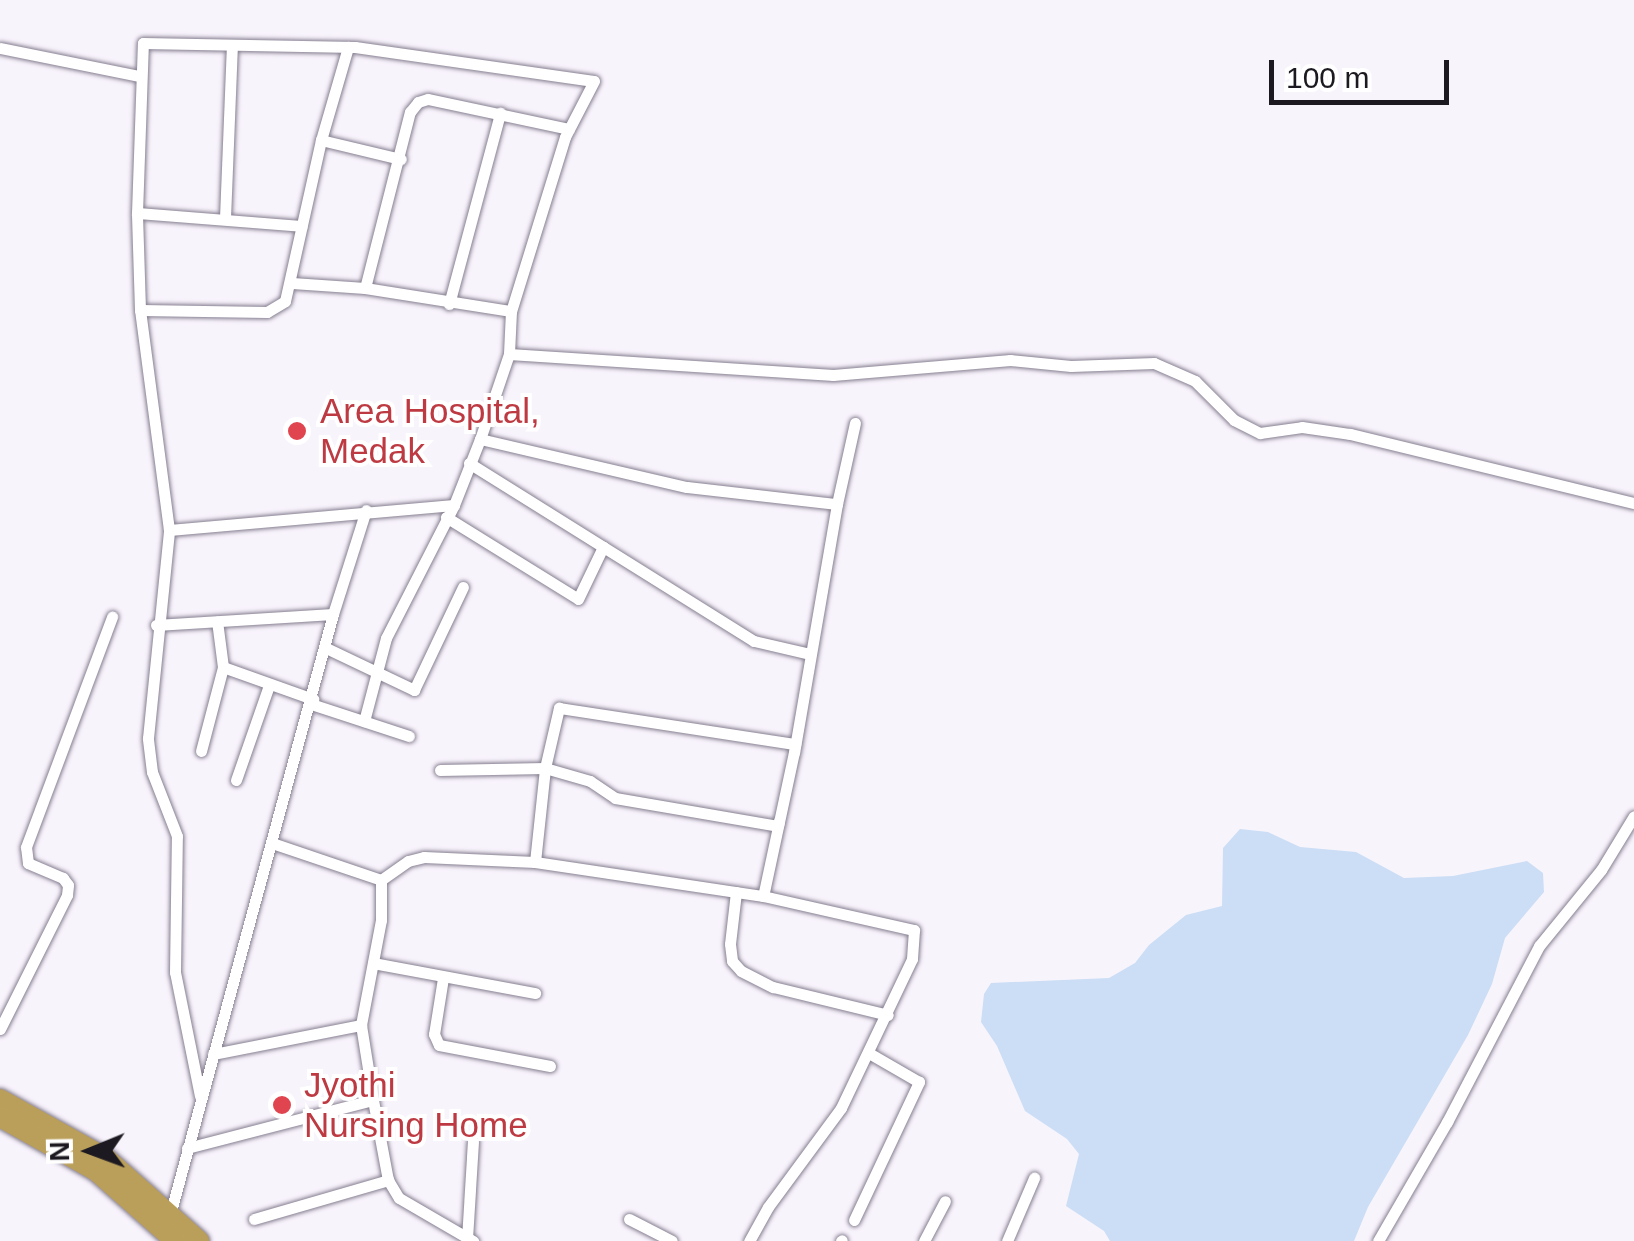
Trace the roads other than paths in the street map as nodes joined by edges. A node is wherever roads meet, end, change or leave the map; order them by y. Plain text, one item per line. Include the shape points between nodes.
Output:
1 (232, 45) junction
2 (348, 47) junction
3 (0, 48) edge
4 (139, 76) junction
5 (500, 113) junction
6 (570, 129) junction
7 (321, 140) junction
8 (401, 159) junction
9 (137, 213) junction
10 (225, 218) junction
11 (301, 226) junction
12 (292, 283) junction
13 (365, 288) junction
14 (449, 304) junction
15 (140, 310) junction
16 (511, 311) junction
17 (509, 354) junction
18 (854, 423) dead end
19 (480, 438) junction
20 (470, 463) junction
21 (1634, 503) edge
22 (836, 504) junction
23 (454, 505) junction
24 (366, 510) junction
25 (446, 517) junction
26 (168, 530) junction
27 (603, 547) junction
28 (463, 587) dead end
29 (333, 614) junction
30 (112, 617) dead end
31 (217, 620) junction
32 (156, 626) junction
33 (324, 647) junction
34 (810, 654) junction
35 (224, 667) junction
36 (374, 668) junction
37 (268, 685) junction
38 (312, 701) junction
39 (364, 721) junction
40 (409, 736) dead end
41 (795, 744) junction
42 (200, 751) dead end
43 (545, 768) junction
44 (440, 770) dead end
45 (236, 780) dead end
46 (1634, 816) edge
47 (779, 821) junction
48 (272, 843) junction
49 (535, 862) junction
50 (381, 880) junction
51 (736, 892) junction
52 (762, 896) junction
53 (373, 964) junction
54 (443, 978) junction
55 (535, 993) dead end
56 (888, 1016) junction
57 (361, 1024) junction
58 (0, 1030) edge
59 (869, 1053) junction
60 (213, 1054) junction
61 (550, 1066) dead end
62 (200, 1096) junction
63 (0, 1100) edge
64 (372, 1100) junction
65 (0, 1117) edge
66 (473, 1141) dead end
67 (187, 1148) junction
68 (1034, 1178) dead end
69 (388, 1180) junction
70 (945, 1200) dead end
71 (171, 1212) junction
72 (254, 1218) dead end
73 (629, 1219) dead end
74 (854, 1220) dead end
75 (470, 1240) edge
76 (175, 1241) edge
77 (200, 1241) edge
78 (672, 1241) edge
79 (749, 1241) edge
80 (924, 1241) edge
81 (1007, 1241) edge
82 (1378, 1241) edge

1 - 2 street
1 - 4 street via 143,44
1 - 10 street
2 - 6 street via 594,82
2 - 7 street
3 - 4 street
4 - 9 street
5 - 6 street
5 - 8 street via 418,102
5 - 14 street
6 - 16 street
7 - 8 street
7 - 11 street
8 - 13 street
9 - 10 street
9 - 15 street
10 - 11 street
11 - 12 street
12 - 13 street
12 - 15 street via 285,301 266,312
13 - 14 street
14 - 16 street
15 - 26 street
16 - 17 street
17 - 19 street
17 - 21 street via 832,376 1010,360 1071,366 1154,362 1195,381 1234,420 1260,433 1302,427 1350,434
18 - 22 street
19 - 20 street
19 - 22 street via 687,487
20 - 23 street
20 - 27 street
22 - 34 street
23 - 24 street
23 - 25 street
24 - 26 street
24 - 29 street
25 - 27 street via 578,599
25 - 36 street
26 - 32 street
27 - 34 street via 754,640
28 - 36 street via 414,690
29 - 31 street
29 - 33 street
30 - 58 street via 26,847 28,863 63,878 67,895
31 - 32 street
31 - 35 street
32 - 62 street via 149,755 177,836 175,972
33 - 36 street
33 - 38 street
34 - 41 street
35 - 37 street
35 - 42 street
36 - 39 street
37 - 38 street
37 - 45 street
38 - 39 street
38 - 48 street
39 - 40 street
41 - 43 street via 559,708
41 - 47 street
43 - 44 street
43 - 47 street via 590,781 614,798 778,826
43 - 49 street
46 - 82 street via 1601,870 1539,946
47 - 52 street
48 - 50 street
48 - 60 street
49 - 50 street via 424,857
49 - 51 street
50 - 53 street
51 - 52 street
51 - 56 street via 730,944 741,971 773,987
52 - 56 street via 910,926 916,935 912,958
53 - 54 street
53 - 57 street
54 - 55 street
54 - 61 street via 438,1045
56 - 59 street
57 - 60 street
57 - 64 street
59 - 74 street via 919,1082
59 - 79 street via 841,1108
60 - 62 street
62 - 67 street
63 - 71 highway via 106,1158
64 - 67 street
64 - 69 street
65 - 76 highway via 96,1171
66 - 75 street
67 - 71 street
68 - 81 street
69 - 72 street
69 - 75 street via 412,1208
70 - 80 street
71 - 77 highway
73 - 78 street

